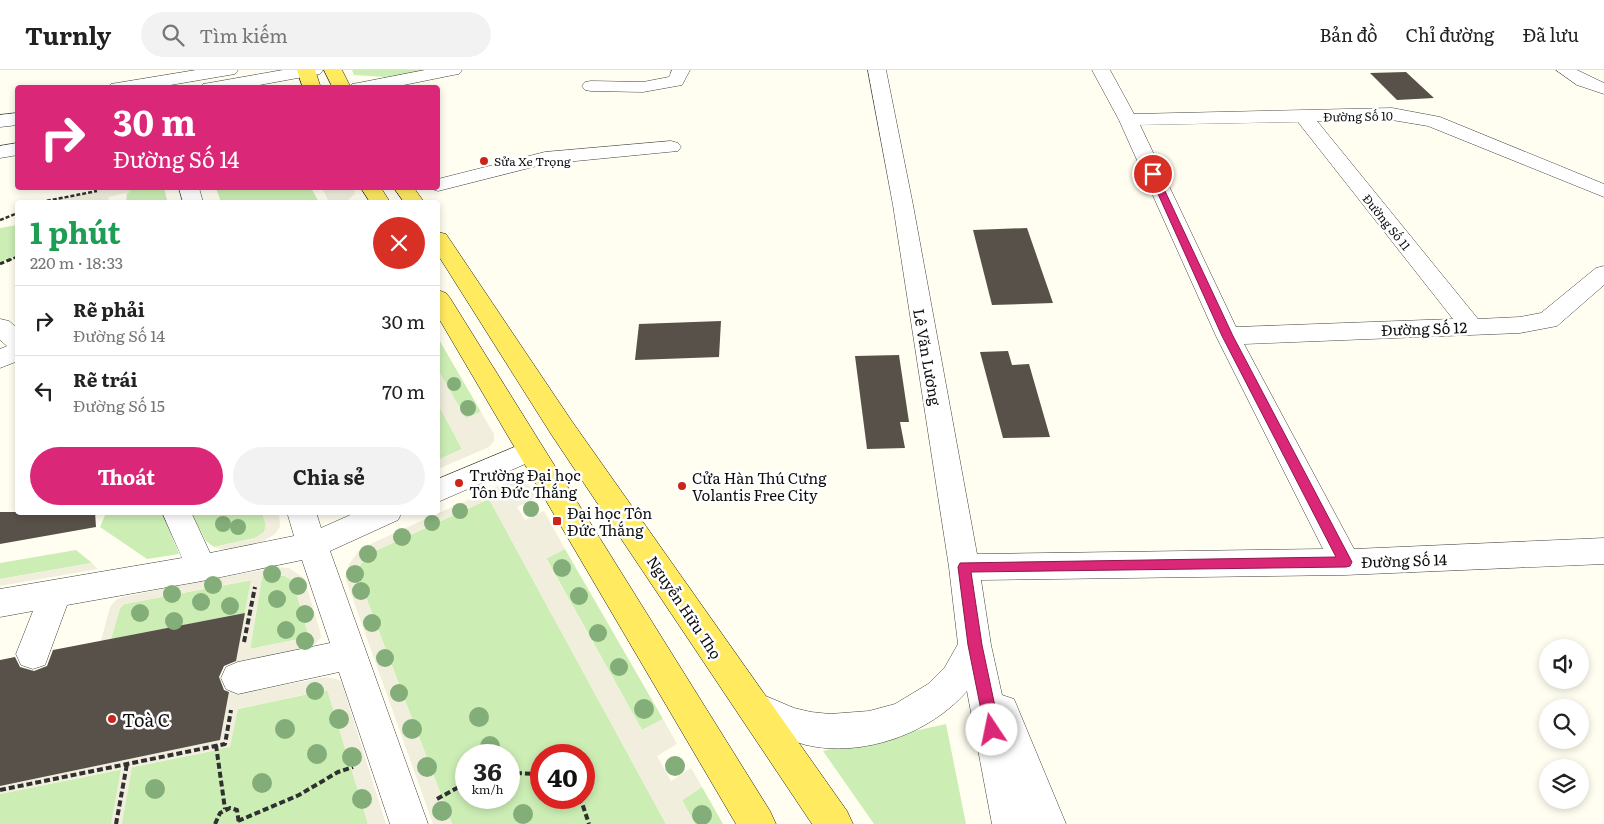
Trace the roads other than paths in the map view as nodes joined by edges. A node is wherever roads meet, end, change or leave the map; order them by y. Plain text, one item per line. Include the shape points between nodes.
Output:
1 (229, 70) edge
2 (333, 70) edge
3 (453, 70) edge
4 (681, 70) edge
5 (878, 70) edge
6 (1101, 70) edge
7 (1565, 70) edge
8 (309, 79) edge
9 (136, 85) edge
10 (243, 85) edge
11 (340, 85) edge
12 (374, 85) edge
13 (591, 86) dead end
14 (1604, 89) edge
15 (15, 104) edge
16 (0, 106) edge
17 (1304, 117) junction
18 (15, 118) edge
19 (1128, 120) junction
20 (0, 121) edge
21 (671, 147) dead end
22 (15, 150) edge
23 (0, 152) edge
24 (440, 184) edge
25 (425, 190) edge
26 (1604, 191) edge
27 (409, 195) edge
28 (440, 241) edge
29 (1604, 274) edge
30 (440, 301) edge
31 (1471, 326) junction
32 (0, 327) edge
33 (1228, 336) junction
34 (15, 340) edge
35 (15, 352) edge
36 (0, 359) edge
37 (529, 451) junction
38 (440, 490) edge
39 (177, 515) edge
40 (302, 515) edge
41 (381, 515) edge
42 (313, 545) junction
43 (1604, 551) edge
44 (1346, 562) junction
45 (964, 567) junction
46 (202, 568) junction
47 (55, 594) junction
48 (0, 603) edge
49 (975, 645) junction
50 (33, 654) dead end
51 (351, 654) junction
52 (238, 678) road end
53 (754, 707) junction
54 (409, 824) edge
55 (757, 824) edge
56 (834, 824) edge
57 (1011, 824) edge
58 (1047, 824) edge

1 - 9 street
2 - 11 main road
3 - 12 street
4 - 13 street via 676,81 668,83 643,87
5 - 45 street, Lê Văn Lương
6 - 19 street
7 - 14 street
8 - 10 street
15 - 16 street
17 - 19 street, Đường Số 10
17 - 26 street, Đường Số 10 via 1392,114 1433,120
17 - 31 street, Đường Số 11
18 - 20 street
19 - 33 street
21 - 24 street via 545,158
22 - 23 street
25 - 27 street
28 - 53 main road, Nguyễn Hữu Thọ via 561,427
29 - 31 street, Đường Số 12 via 1548,320 1520,325
30 - 37 main road
31 - 33 street, Đường Số 12
32 - 34 street
33 - 44 street
35 - 36 street
37 - 38 street
37 - 55 main road
39 - 46 street
40 - 42 street
41 - 42 street
42 - 46 street
42 - 51 street
43 - 44 street, Đường Số 14
44 - 45 street, Đường Số 14
45 - 49 street, Lê Văn Lương
46 - 47 street
47 - 48 street
47 - 50 street
49 - 53 street via 949,687 928,706 891,722 849,731 810,729
49 - 57 street, Lê Văn Lương
49 - 58 street, Lê Văn Lương
51 - 52 street
51 - 54 street
53 - 56 main road, Nguyễn Hữu Thọ

